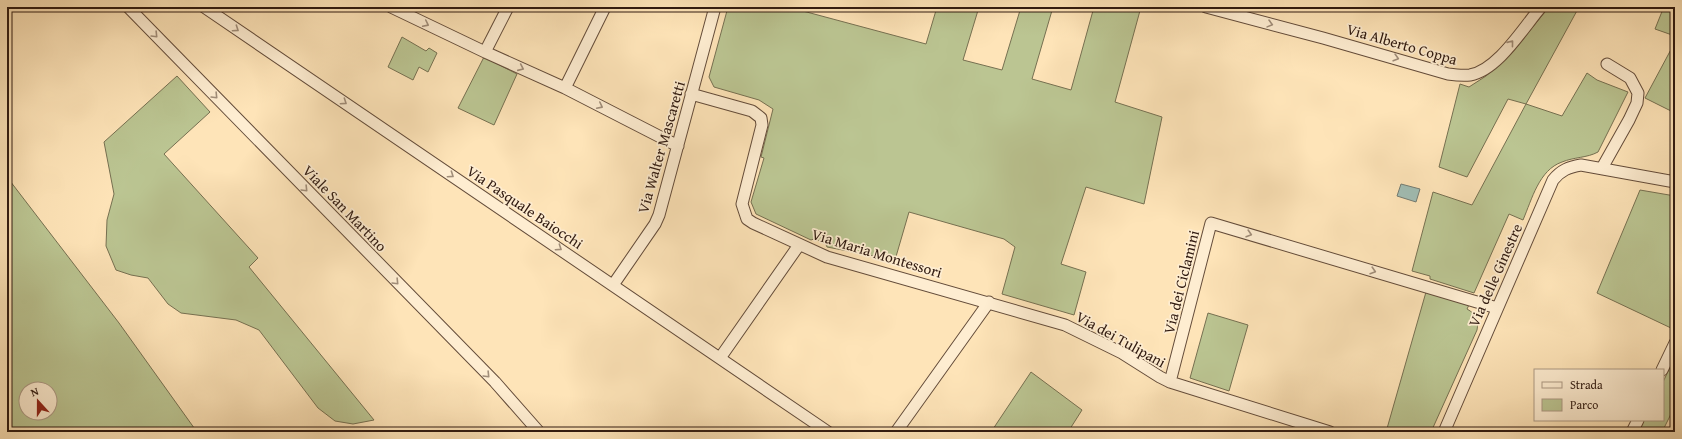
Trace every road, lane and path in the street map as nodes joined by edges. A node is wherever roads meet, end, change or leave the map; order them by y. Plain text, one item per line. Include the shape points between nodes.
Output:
1 (128, 7) edge
2 (204, 7) edge
3 (391, 7) edge
4 (508, 7) edge
5 (605, 7) edge
6 (715, 7) edge
7 (1206, 7) edge
8 (1541, 7) edge
9 (485, 52) junction
10 (1607, 64) dead end
11 (565, 88) junction
12 (691, 94) junction
13 (678, 146) junction
14 (1602, 168) junction
15 (1675, 182) edge
16 (799, 244) junction
17 (613, 286) junction
18 (989, 302) junction
19 (1497, 308) junction
20 (1675, 343) edge
21 (720, 358) junction
22 (1662, 369) edge
23 (1170, 382) junction
24 (1638, 421) edge
25 (539, 432) edge
26 (828, 432) edge
27 (896, 432) edge
28 (1330, 432) edge
29 (1444, 432) edge
30 (1632, 432) edge

1 -> 25 street, Viale San Martino via 495,382
2 -> 17 street, Via Pasquale Baiocchi
3 -> 9 street
4 - 9 street
5 - 11 street
6 - 12 street, Via Walter Mascaretti
7 -> 8 street, Via Alberto Coppa via 1458,76 1470,75 1490,66
9 -> 11 street
10 - 14 street via 1630,78 1638,93 1637,103 1629,120
11 -> 13 street
12 - 13 street, Via Walter Mascaretti
12 - 16 street, Via Maria Montessori via 752,112 761,118 762,125 742,204 744,212 747,219 753,223
13 - 17 street, Via Walter Mascaretti via 655,224
14 - 15 street, Via delle Ginestre
14 - 19 street, Via delle Ginestre via 1574,166 1566,168 1553,180
16 - 18 street, Via Maria Montessori via 826,257
16 - 21 street
17 - 21 street, Via Pasquale Baiocchi
18 - 23 street, Via dei Tulipani via 1065,325 1122,353
18 - 27 street
23 -> 19 street, Via dei Ciclamini via 1211,223
19 - 29 street, Via delle Ginestre
20 - 22 street
21 - 26 street, Via Pasquale Baiocchi
23 - 28 street
24 - 30 street

